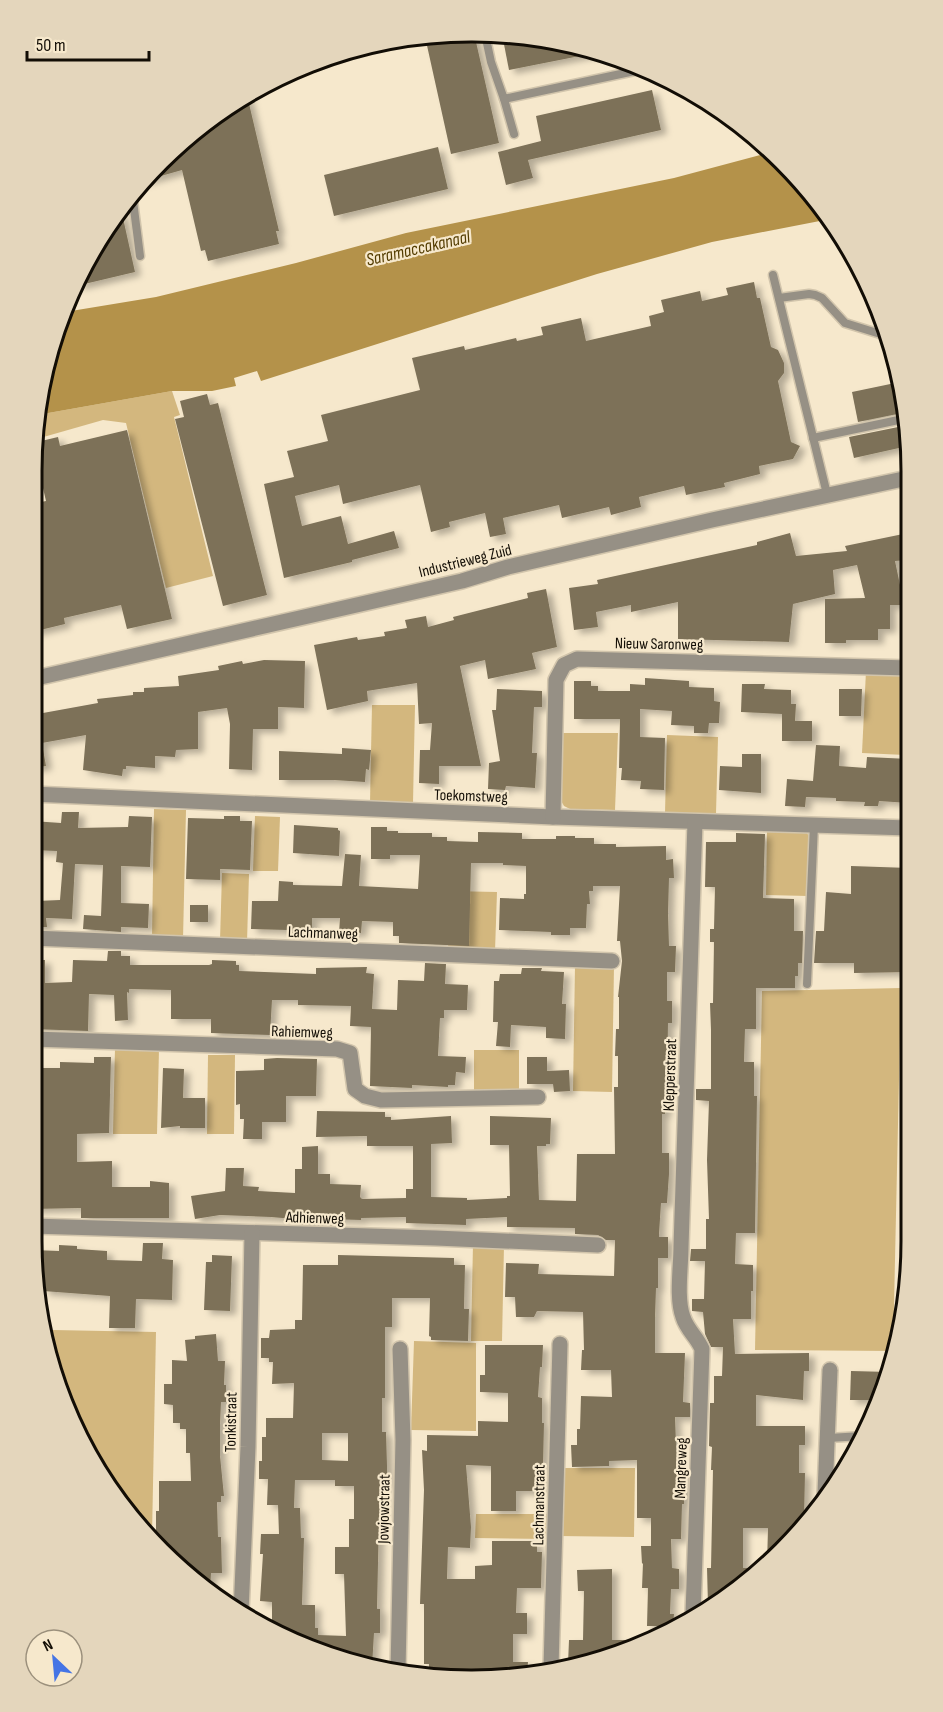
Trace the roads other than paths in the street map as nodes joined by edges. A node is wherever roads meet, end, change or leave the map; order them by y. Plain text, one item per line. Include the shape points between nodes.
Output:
1 (487, 43) edge
2 (629, 72) edge
3 (504, 99) junction
4 (514, 134) dead end
5 (134, 207) edge
6 (140, 256) dead end
7 (773, 275) dead end
8 (779, 298) junction
9 (878, 333) edge
10 (898, 420) edge
11 (813, 438) junction
12 (901, 479) edge
13 (827, 494) junction
14 (901, 668) edge
15 (42, 677) edge
16 (42, 794) edge
17 (553, 817) junction
18 (695, 822) junction
19 (814, 825) junction
20 (901, 828) edge
21 (42, 938) edge
22 (612, 962) dead end
23 (807, 984) dead end
24 (42, 1039) edge
25 (538, 1097) dead end
26 (42, 1226) edge
27 (252, 1233) junction
28 (598, 1245) dead end
29 (688, 1328) joint
30 (560, 1344) dead end
31 (399, 1349) dead end
32 (830, 1370) dead end
33 (853, 1437) edge
34 (828, 1438) junction
35 (826, 1484) edge
36 (241, 1603) edge
37 (693, 1608) edge
38 (551, 1663) edge
39 (398, 1664) edge

1 - 3 lane
2 - 3 lane
3 - 4 lane
5 - 6 lane
7 - 8 lane
8 - 9 lane via 815,295 845,323
8 - 11 lane
10 - 11 lane
11 - 13 lane
12 - 13 street, Industrieweg Zuid
13 - 15 street, Industrieweg Zuid
14 - 17 street, Nieuw Saronweg via 577,659 564,665 556,680
16 - 17 street, Toekomstweg
17 - 18 street, Toekomstweg
18 - 19 street, Toekomstweg
18 - 29 street, Klepperstraat via 681,1247 681,1308
19 - 20 street, Toekomstweg
19 - 23 lane
21 - 22 street, Lachmanweg
24 - 25 street, Rahiemweg via 338,1049 350,1053 355,1089 381,1100
26 - 27 street, Adhienweg
27 - 28 street, Adhienweg
27 - 36 street, Tonkistraat
29 - 37 street, Mangreweg via 702,1349
30 - 38 street, Lachmanstraat
31 - 39 street, Jowjowstraat via 403,1440
32 - 34 street
33 - 34 lane
34 - 35 street

